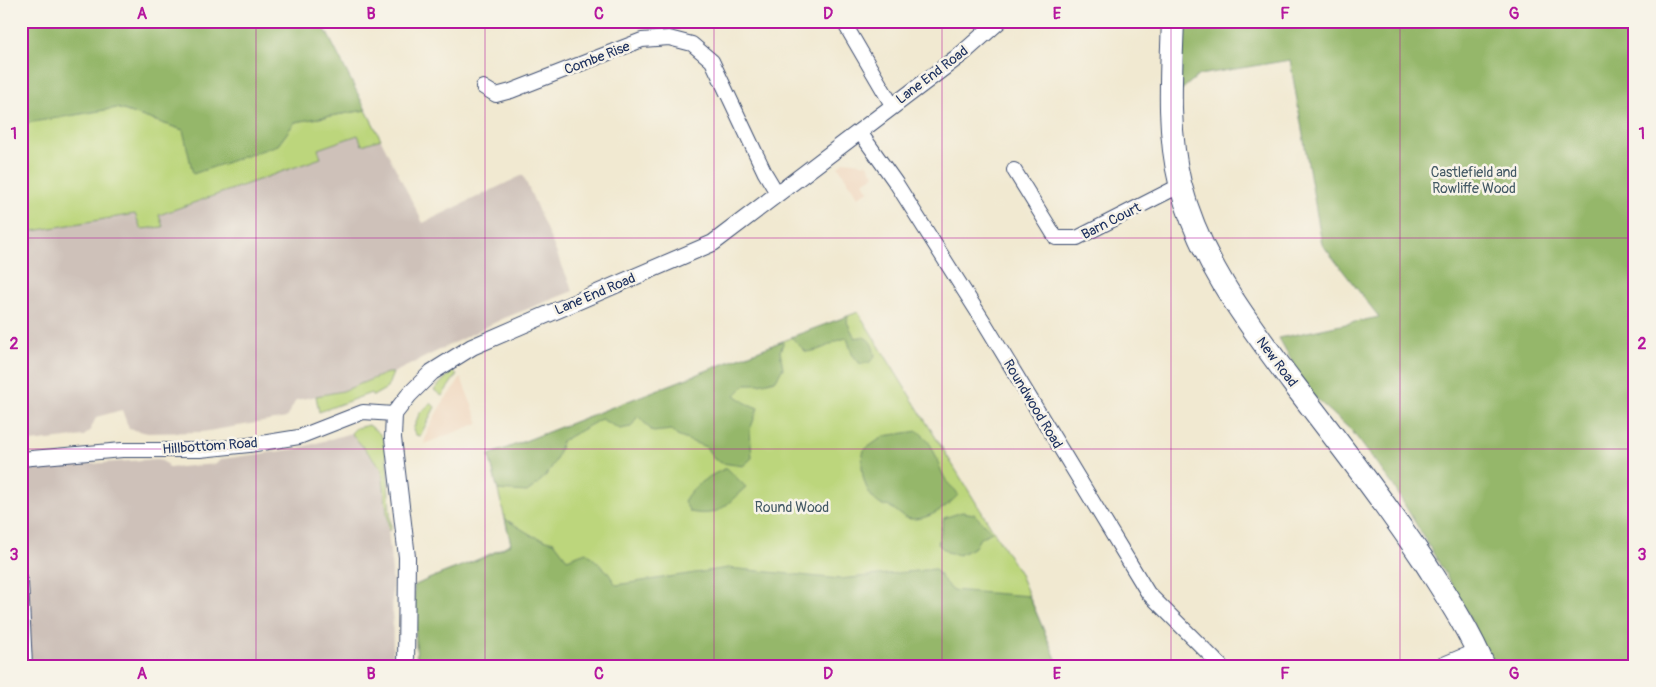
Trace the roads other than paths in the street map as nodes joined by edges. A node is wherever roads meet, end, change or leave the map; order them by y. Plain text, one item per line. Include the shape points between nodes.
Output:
1 (843, 21) edge
2 (999, 21) edge
3 (1173, 21) edge
4 (483, 87) dead end
5 (892, 105) junction
6 (858, 131) junction
7 (1014, 170) dead end
8 (1181, 185) junction
9 (778, 193) junction
10 (394, 414) junction
11 (21, 459) edge
12 (21, 582) edge
13 (1480, 658) edge
14 (25, 666) edge
15 (406, 666) edge
16 (1221, 666) edge
17 (1439, 666) edge

1 - 5 street
2 - 5 street, Lane End Road via 963,53
3 - 8 highway, New Road via 1172,121
4 - 9 street, Combe Rise via 496,95 511,91 642,40 669,38 692,44 712,61 765,173
5 - 6 street, Lane End Road
6 - 9 street, Lane End Road
6 - 16 street, Roundwood Road via 896,183 984,322 1148,593
7 - 8 street, Barn Court via 1056,238 1077,238
8 - 13 highway, New Road via 1207,256 1237,308 1411,542 1446,595
9 - 10 street, Lane End Road via 713,243 451,359 432,372
10 - 11 street, Hillbottom Road via 363,412 299,437 249,445 200,450 122,450
10 - 15 street via 393,438 407,557
12 - 14 street
13 - 17 street

